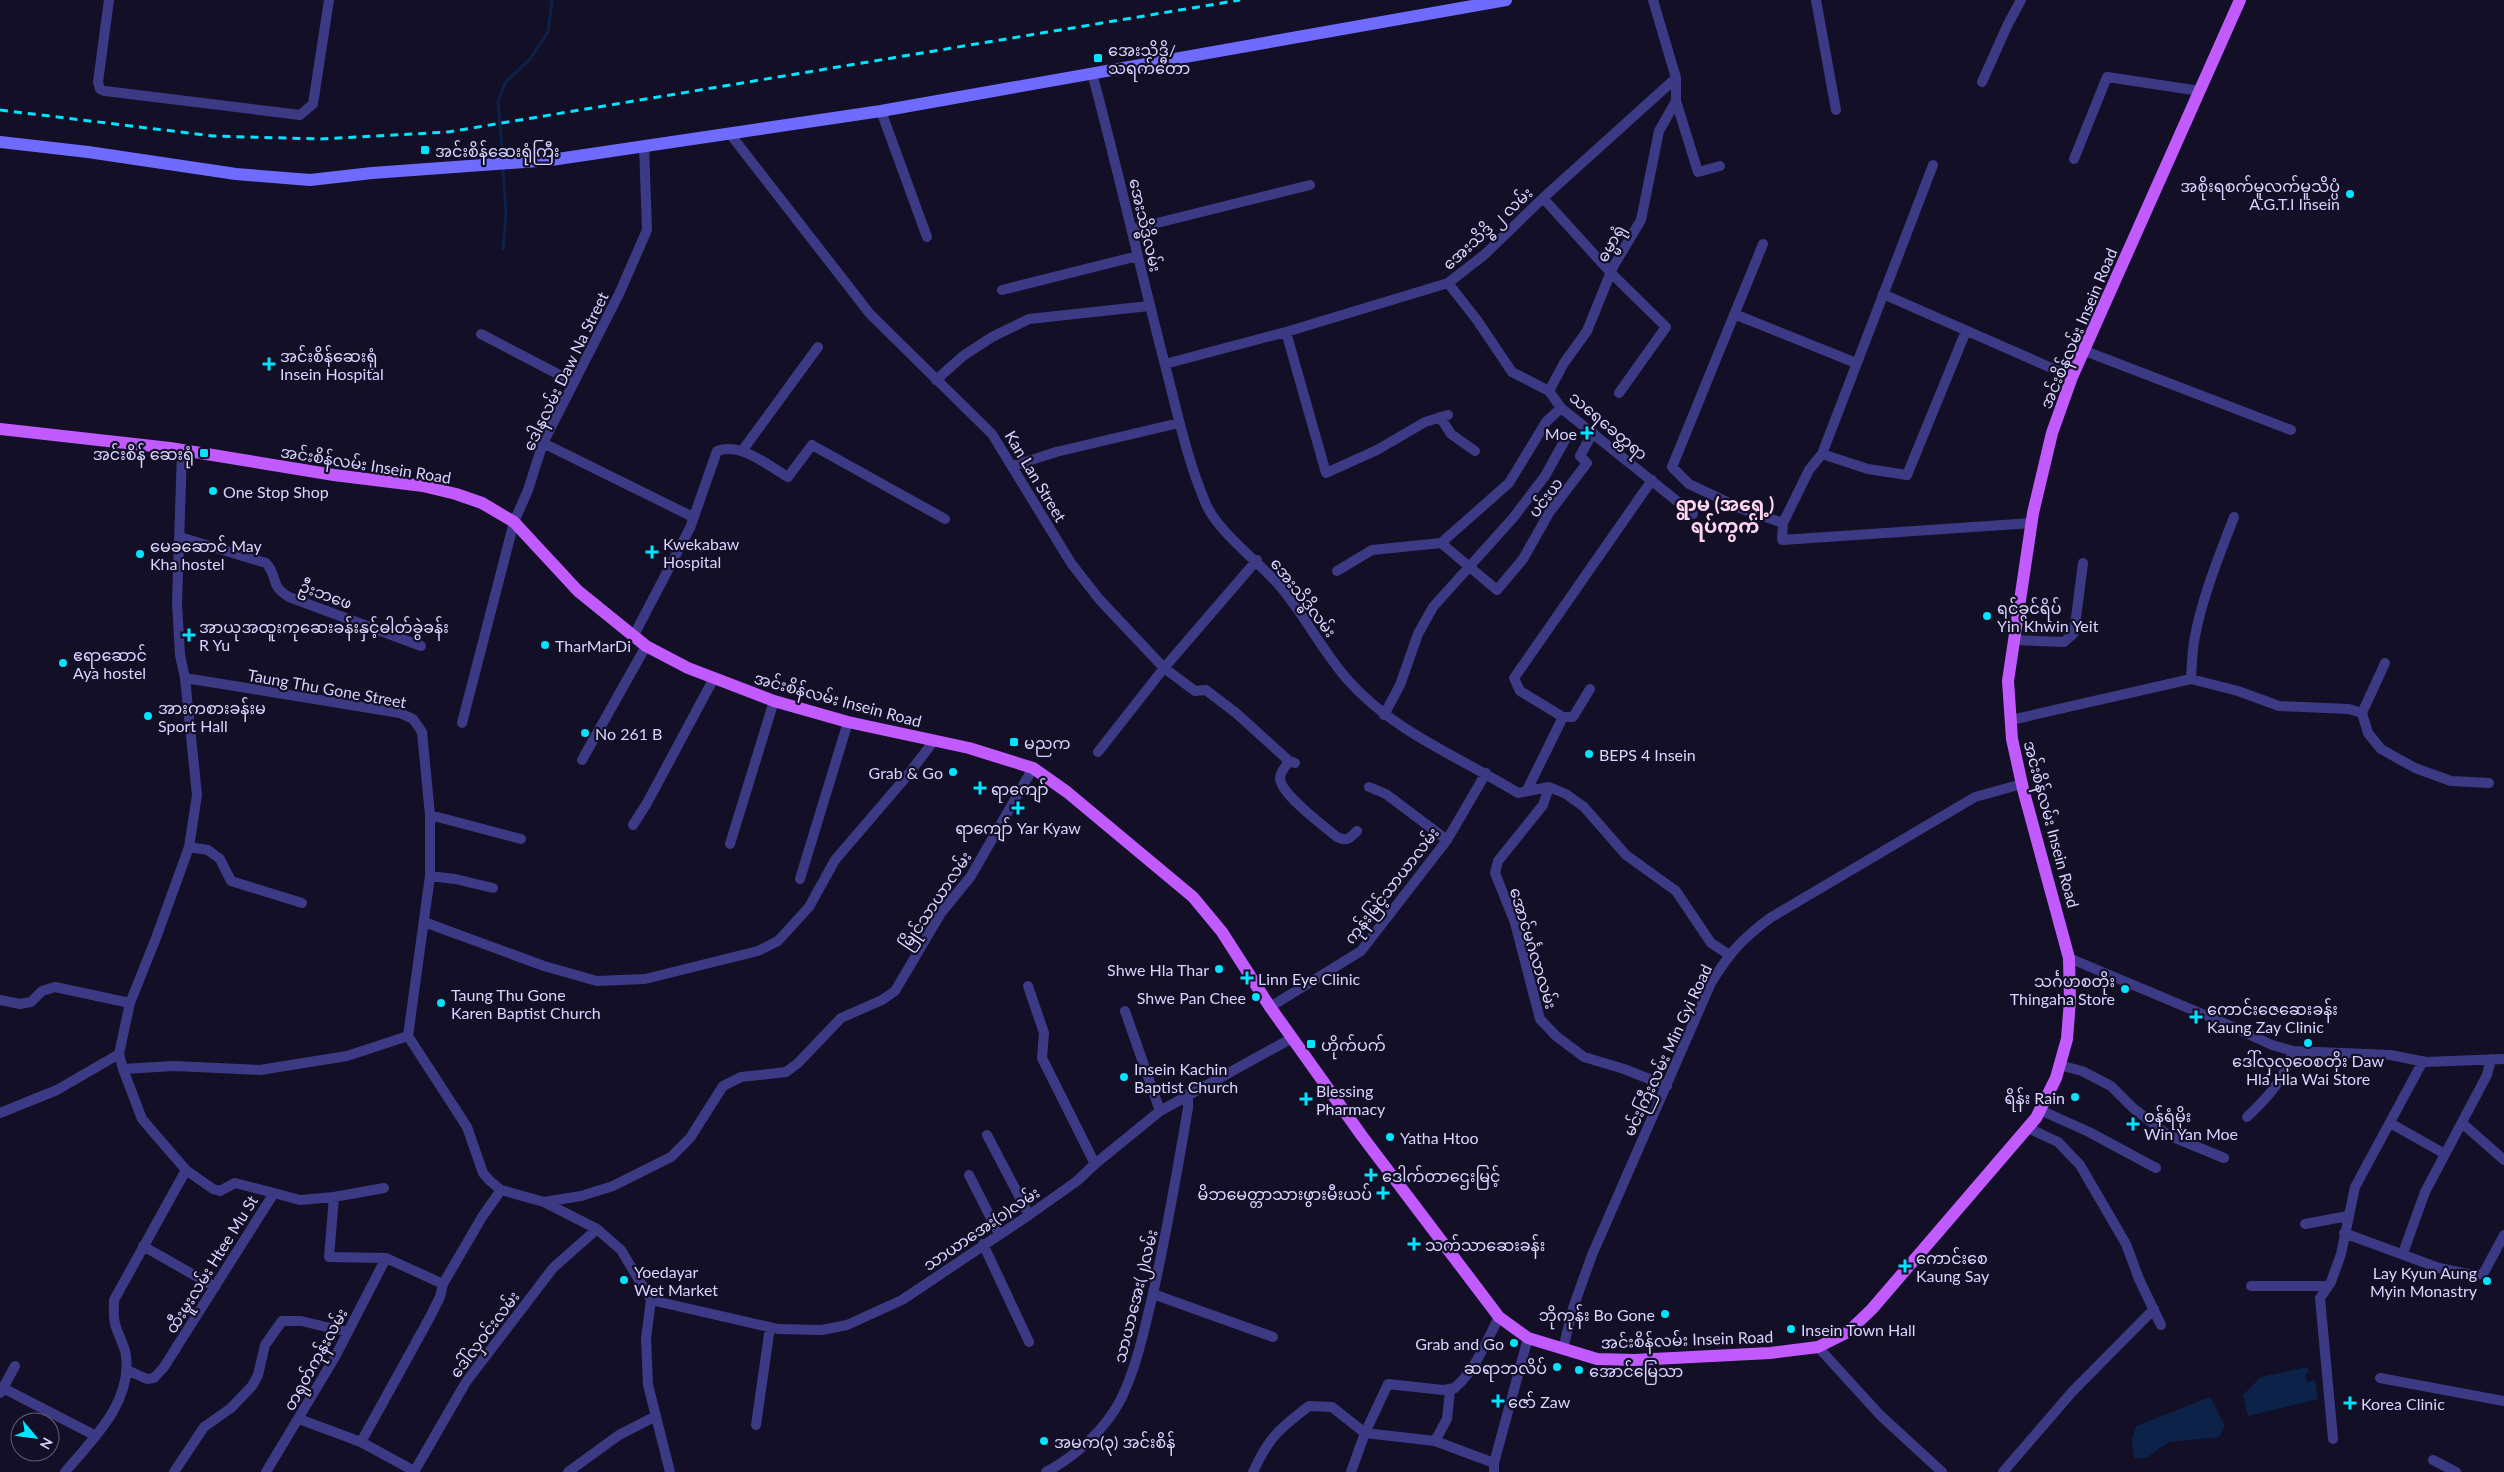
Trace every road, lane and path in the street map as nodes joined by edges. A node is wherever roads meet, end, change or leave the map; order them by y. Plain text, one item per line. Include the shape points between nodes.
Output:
1 (109, 0) edge
2 (329, 0) edge
3 (1506, 0) edge
4 (1653, 0) edge
5 (1816, 0) edge
6 (2022, 0) edge
7 (2240, 0) edge
8 (1092, 73) junction
9 (1676, 78) junction
10 (1982, 82) dead end
11 (2200, 91) junction
12 (1676, 101) junction
13 (1836, 110) dead end
14 (881, 111) junction
15 (730, 134) junction
16 (0, 142) edge
17 (644, 146) junction
18 (2074, 159) dead end
19 (1933, 165) dead end
20 (1720, 166) dead end
21 (1310, 185) dead end
22 (1543, 198) junction
23 (1133, 229) junction
24 (927, 237) dead end
25 (1763, 244) dead end
26 (1138, 256) junction
27 (1611, 273) junction
28 (1448, 283) junction
29 (1002, 290) dead end
30 (1883, 294) junction
31 (1149, 306) junction
32 (1734, 314) junction
33 (1966, 331) junction
34 (1286, 332) junction
35 (482, 334) dead end
36 (818, 347) dead end
37 (2085, 351) junction
38 (1856, 363) junction
39 (1165, 364) junction
40 (2072, 377) junction
41 (936, 380) junction
42 (573, 382) junction
43 (1549, 392) junction
44 (1619, 393) dead end
45 (1561, 408) junction
46 (1179, 423) junction
47 (0, 429) edge
48 (2291, 430) dead end
49 (1593, 432) junction
50 (1565, 440) dead end
51 (543, 443) junction
52 (182, 451) junction
53 (742, 451) junction
54 (1475, 451) dead end
55 (1822, 454) junction
56 (1013, 466) junction
57 (1652, 480) junction
58 (1693, 514) dead end
59 (693, 517) junction
60 (2234, 517) dead end
61 (946, 519) dead end
62 (514, 522) junction
63 (1783, 523) junction
64 (2032, 523) junction
65 (180, 537) junction
66 (1441, 543) junction
67 (1257, 560) junction
68 (2083, 563) dead end
69 (1470, 567) junction
70 (1337, 571) dead end
71 (634, 635) junction
72 (2014, 640) junction
73 (421, 646) dead end
74 (646, 646) junction
75 (2385, 662) dead end
76 (1164, 668) junction
77 (185, 678) junction
78 (714, 678) junction
79 (2191, 679) junction
80 (1590, 689) dead end
81 (774, 701) junction
82 (2362, 713) junction
83 (1384, 715) junction
84 (1563, 717) junction
85 (2011, 720) junction
86 (462, 722) dead end
87 (848, 722) junction
88 (933, 742) junction
89 (1098, 752) dead end
90 (582, 760) dead end
91 (1033, 768) junction
92 (1486, 773) junction
93 (2489, 783) dead end
94 (2022, 784) junction
95 (1369, 787) dead end
96 (1549, 787) junction
97 (1526, 790) junction
98 (430, 815) junction
99 (633, 825) dead end
100 (1357, 831) dead end
101 (521, 840) dead end
102 (1447, 840) junction
103 (730, 844) dead end
104 (189, 847) junction
105 (430, 876) junction
106 (800, 879) dead end
107 (493, 888) dead end
108 (302, 903) dead end
109 (424, 922) junction
110 (1728, 954) junction
111 (2069, 958) junction
112 (1028, 986) dead end
113 (0, 1000) edge
114 (130, 1003) junction
115 (1270, 1007) junction
116 (1125, 1011) dead end
117 (408, 1036) junction
118 (1292, 1038) junction
119 (2293, 1051) junction
120 (119, 1054) junction
121 (2504, 1058) edge
122 (2491, 1060) junction
123 (2424, 1061) junction
124 (2060, 1065) junction
125 (123, 1069) junction
126 (1667, 1086) junction
127 (1188, 1094) junction
128 (2040, 1110) junction
129 (1160, 1112) junction
130 (0, 1113) edge
131 (2247, 1117) dead end
132 (2390, 1123) junction
133 (2462, 1123) junction
134 (2028, 1128) junction
135 (987, 1135) dead end
136 (2445, 1154) junction
137 (2224, 1158) dead end
138 (2504, 1160) edge
139 (1094, 1164) junction
140 (2156, 1168) dead end
141 (186, 1170) junction
142 (969, 1175) dead end
143 (384, 1188) dead end
144 (501, 1190) junction
145 (274, 1193) junction
146 (334, 1197) junction
147 (544, 1202) junction
148 (1029, 1215) junction
149 (2348, 1216) junction
150 (2305, 1224) dead end
151 (597, 1229) junction
152 (2344, 1233) junction
153 (999, 1234) junction
154 (2504, 1235) edge
155 (983, 1244) junction
156 (143, 1246) junction
157 (2402, 1253) junction
158 (386, 1258) junction
159 (443, 1284) junction
160 (2251, 1286) dead end
161 (2328, 1286) junction
162 (215, 1287) junction
163 (1153, 1294) junction
164 (651, 1300) junction
165 (2154, 1309) junction
166 (1499, 1317) junction
167 (2161, 1325) dead end
168 (770, 1327) junction
169 (348, 1332) junction
170 (1273, 1337) dead end
171 (1528, 1338) junction
172 (1029, 1342) dead end
173 (1818, 1347) junction
174 (1564, 1349) junction
175 (15, 1366) dead end
176 (127, 1370) junction
177 (2380, 1378) dead end
178 (1456, 1388) junction
179 (1, 1391) edge
180 (2504, 1401) edge
181 (656, 1416) junction
182 (299, 1419) junction
183 (756, 1425) dead end
184 (1365, 1433) junction
185 (96, 1436) junction
186 (2333, 1438) dead end
187 (361, 1442) junction
188 (1435, 1442) junction
189 (2433, 1460) dead end
190 (1494, 1467) edge
191 (65, 1472) edge
192 (174, 1472) edge
193 (266, 1472) edge
194 (414, 1472) edge
195 (568, 1472) edge
196 (670, 1472) edge
197 (1046, 1472) edge
198 (1253, 1472) edge
199 (1352, 1472) edge
200 (1942, 1472) edge
201 (2003, 1472) edge
202 (2456, 1472) edge

1 - 2 street via 98,82 100,89 300,115 313,104
3 - 8 main road
4 - 9 street
5 - 13 street
6 - 10 street
7 - 11 main road, အင်းစိန်လမ်း Insein Road
8 - 14 main road
8 - 23 street, အေးသိဒ္ဓိလမ်း
9 - 12 street
9 - 22 street, အေးသိဒ္ဓိ ၂ လမ်း
11 - 18 street via 2107,77
11 - 37 main road, အင်းစိန်လမ်း Insein Road
12 - 20 street via 1698,172
12 - 27 street, ဓမ္မာရုံ via 1659,131 1641,220
14 - 15 main road
14 - 24 street
15 - 17 main road
15 - 41 street, Kan Lan Street via 870,314
16 - 17 main road via 236,174 310,180 551,160
17 - 42 street, ဒေါနလမ်း Daw Na Street via 646,230 619,294
19 - 30 street
21 - 23 street
22 - 27 street
22 - 28 street, အေးသိဒ္ဓိ ၂ လမ်း via 1484,255
23 - 26 street, အေးသိဒ္ဓိလမ်း
25 - 32 street
26 - 29 street
26 - 31 street, အေးသိဒ္ဓိလမ်း
27 - 43 street, ဓမ္မာရုံ via 1587,330
27 - 44 street via 1666,327
28 - 34 street, အေးသိဒ္ဓိ ၂ လမ်း
28 - 43 street, သရေခေတ္တရာ via 1512,372
30 - 33 street
30 - 38 street
31 - 39 street, အေးသိဒ္ဓိလမ်း
31 - 41 street via 1029,319 963,356
32 - 38 street
32 - 63 street via 1672,467 1689,484 1740,508
33 - 40 street
33 - 55 street via 1907,475 1868,469
34 - 39 street, အေးသိဒ္ဓိ ၂ လမ်း
34 - 54 street via 1326,473 1377,450 1425,422 1444,416 1451,434
35 - 42 street
36 - 53 street
37 - 40 main road, အင်းစိန်လမ်း Insein Road
37 - 48 street
38 - 55 street
39 - 46 street, အေးသိဒ္ဓိလမ်း
40 - 64 main road, အင်းစိန်လမ်း Insein Road via 2052,433
41 - 56 street, Kan Lan Street via 992,434
42 - 51 street, ဒေါနလမ်း Daw Na Street
43 - 45 street, သရေခေတ္တရာ
45 - 49 street, သရေခေတ္တရာ
45 - 66 street via 1546,422 1509,483
46 - 56 street via 1056,452
46 - 67 street, အေးသိဒ္ဓိလမ်း via 1206,506 1222,529
47 - 52 main road, အင်းစိန်လမ်း Insein Road
49 - 57 street, သရေခေတ္တရာ
49 - 69 street, ပင်းယ via 1580,456 1587,462 1575,482 1549,513 1522,559 1497,590
50 - 69 street via 1545,476
51 - 59 street
51 - 62 street, ဒေါနလမ်း Daw Na Street
52 - 62 main road, အင်းစိန်လမ်း Insein Road via 423,486 482,503
52 - 65 street
53 - 59 street via 727,447 717,451
53 - 61 street via 788,476 812,445
55 - 63 street via 1809,470
56 - 76 street, Kan Lan Street via 1076,570 1098,600
57 - 58 street, သရေခေတ္တရာ
57 - 84 street via 1514,678 1520,691
59 - 71 street
60 - 79 street via 2200,613 2194,638
62 - 71 main road, အင်းစိန်လမ်း Insein Road via 578,591
62 - 86 street, ဒေါနလမ်း Daw Na Street
63 - 64 street via 1782,540
64 - 72 main road, အင်းစိန်လမ်း Insein Road
65 - 73 street, ဦးဘဖေ via 266,563 275,586 289,598
65 - 77 street via 177,603 180,656
66 - 69 street
66 - 70 street via 1372,550
67 - 76 street
67 - 83 street, အေးသိဒ္ဓိလမ်း via 1283,590 1347,679
68 - 72 street via 2074,633 2064,642
69 - 83 street via 1433,607 1418,634 1400,685
71 - 74 main road, အင်းစိန်လမ်း Insein Road
72 - 85 main road, အင်းစိန်လမ်း Insein Road via 2008,681
74 - 78 main road, အင်းစိန်လမ်း Insein Road
74 - 90 street
75 - 82 street
76 - 89 street
76 - 100 street, Kan Lan Street via 1195,692 1206,690 1292,762 1280,774 1280,781 1292,798 1337,837 1349,839
77 - 98 street, Taung Thu Gone Street via 400,713 413,720 422,732
77 - 104 street via 197,795
78 - 81 main road, အင်းစိန်လမ်း Insein Road
78 - 99 street
79 - 82 street via 2279,706 2349,709
79 - 85 street
80 - 84 street via 1573,717
81 - 87 main road, အင်းစိန်လမ်း Insein Road
81 - 103 street
82 - 93 street via 2368,733 2381,749 2415,768 2451,781
83 - 92 street, အေးသိဒ္ဓိလမ်း via 1404,730
84 - 97 street
85 - 94 main road, အင်းစိန်လမ်း Insein Road
87 - 88 main road, အင်းစိန်လမ်း Insein Road
87 - 106 street
88 - 91 main road, အင်းစိန်လမ်း Insein Road via 968,748
88 - 109 street via 835,860 809,907 778,941 758,952 645,979 597,980 544,966
91 - 115 main road, အင်းစိန်လမ်း Insein Road via 1067,792 1192,897 1222,932
91 - 147 street, မြိုင်သာယာလမ်း via 971,876 940,913 895,991 841,1018 786,1072 741,1077 723,1086 690,1138 670,1156 613,1186 581,1196
92 - 97 street, အေးသိဒ္ဓိလမ်း via 1518,793
92 - 102 street, ကုန်းမြင့်သာယာလမ်း
94 - 110 street, မင်းကြီးလမ်း Min Gyi Road via 1975,797 1770,918
94 - 111 main road, အင်းစိန်လမ်း Insein Road
95 - 102 street via 1386,794
96 - 97 street, အေးသိဒ္ဓိလမ်း
96 - 110 street via 1584,806 1626,855 1676,891 1711,943
96 - 126 street, အောင်မင်္ဂလာလမ်း via 1543,805 1498,861 1495,873 1515,923 1540,1019 1584,1057
98 - 101 street
98 - 105 street, Taung Thu Gone Street
102 - 115 street, ကုန်းမြင့်သာယာလမ်း via 1361,951
104 - 108 street via 208,850 220,860 231,881
104 - 114 street
105 - 107 street
105 - 109 street, Taung Thu Gone Street
109 - 117 street, Taung Thu Gone Street
110 - 126 street, မင်းကြီးလမ်း Min Gyi Road via 1711,983
111 - 119 street via 2272,1045
111 - 124 main road, အင်းစိန်လမ်း Insein Road via 2067,1039
112 - 139 street via 1044,1033 1042,1058
113 - 114 street via 20,1004 31,1002 42,991 55,987
114 - 120 street
115 - 118 main road, အင်းစိန်လမ်း Insein Road
116 - 129 street
117 - 125 street via 348,1056 260,1070 174,1066
117 - 144 street via 467,1128 483,1173
118 - 127 street, သာယာအေး(၁)လမ်း
118 - 166 main road, အင်းစိန်လမ်း Insein Road
119 - 123 street via 2391,1055
119 - 131 street via 2274,1092
120 - 125 street
120 - 130 street via 57,1090
121 - 122 street
122 - 123 street
122 - 133 street via 2487,1075
123 - 132 street
124 - 128 main road, အင်းစိန်လမ်း Insein Road
124 - 137 street via 2082,1071 2111,1086 2168,1135
125 - 141 street via 142,1119
126 - 174 street, မင်းကြီးလမ်း Min Gyi Road via 1592,1255 1573,1308
127 - 129 street, သာယာအေး(၁)လမ်း
127 - 163 street, သာယာအေး(၂)လမ်း via 1169,1222
128 - 134 main road, အင်းစိန်လမ်း Insein Road
128 - 140 street
129 - 139 street, သာယာအေး(၁)လမ်း
132 - 136 street
132 - 149 street via 2355,1187
133 - 136 street
133 - 138 street
134 - 165 street via 2058,1142 2080,1165 2126,1244
134 - 173 main road, အင်းစိန်လမ်း Insein Road via 1872,1309 1848,1332
135 - 148 street
136 - 157 street via 2425,1192
139 - 148 street, သာယာအေး(၁)လမ်း via 1077,1181
141 - 145 street via 220,1191 236,1183
141 - 156 street
142 - 153 street
143 - 146 street, ထီးမူးလမ်း Htee Mu St
144 - 147 street
144 - 159 street
145 - 146 street, ထီးမူးလမ်း Htee Mu St via 300,1200
145 - 162 street, ထီးမူးလမ်း Htee Mu St
146 - 158 street via 329,1257
147 - 151 street
148 - 153 street, သာယာအေး(၁)လမ်း
149 - 150 street
149 - 152 street
151 - 164 street via 621,1250
151 - 194 street, ဒေါ်လှဝင်းလမ်း via 553,1268 471,1375
152 - 157 street
152 - 161 street via 2341,1254
153 - 155 street, သာယာအေး(၁)လမ်း
154 - 157 street via 2483,1274 2440,1268
155 - 168 street, သာယာအေး(၁)လမ်း via 902,1300 848,1325 808,1330
155 - 172 street
156 - 162 street
156 - 176 street via 114,1300 114,1322 126,1354
158 - 159 street
158 - 169 street, တရုတ်ကုန်းလမ်း
159 - 187 street via 430,1317
160 - 161 street
161 - 186 street via 2320,1298
162 - 176 street, ထီးမူးလမ်း Htee Mu St via 154,1378 147,1379
163 - 170 street
163 - 197 street, သာယာအေး(၂)လမ်း via 1137,1361 1120,1400 1101,1428 1067,1461
164 - 168 street, သာယာအေး(၁)လမ်း
164 - 181 street via 646,1338 648,1385
165 - 167 street
165 - 201 street via 2072,1392
166 - 171 main road, အင်းစိန်လမ်း Insein Road
166 - 178 street via 1476,1361
168 - 183 street
169 - 182 street, တရုတ်ကုန်းလမ်း
169 - 192 street via 301,1321 282,1321 272,1331 265,1346 252,1386 231,1408 204,1427
171 - 174 main road, အင်းစိန်လမ်း Insein Road
171 - 190 street
173 - 174 main road, အင်းစိန်လမ်း Insein Road via 1770,1353 1634,1360 1597,1359
173 - 200 street via 1880,1415
175 - 179 street
176 - 185 street via 119,1400
177 - 180 street
178 - 184 street via 1443,1390 1388,1384
178 - 188 street via 1450,1391 1447,1419
179 - 185 street
181 - 195 street via 618,1436
181 - 196 street
182 - 187 street
182 - 193 street, တရုတ်ကုန်းလမ်း
184 - 188 street
184 - 198 street via 1332,1407 1309,1406 1281,1427
184 - 199 street
185 - 191 street
187 - 194 street
188 - 190 street
189 - 202 street

